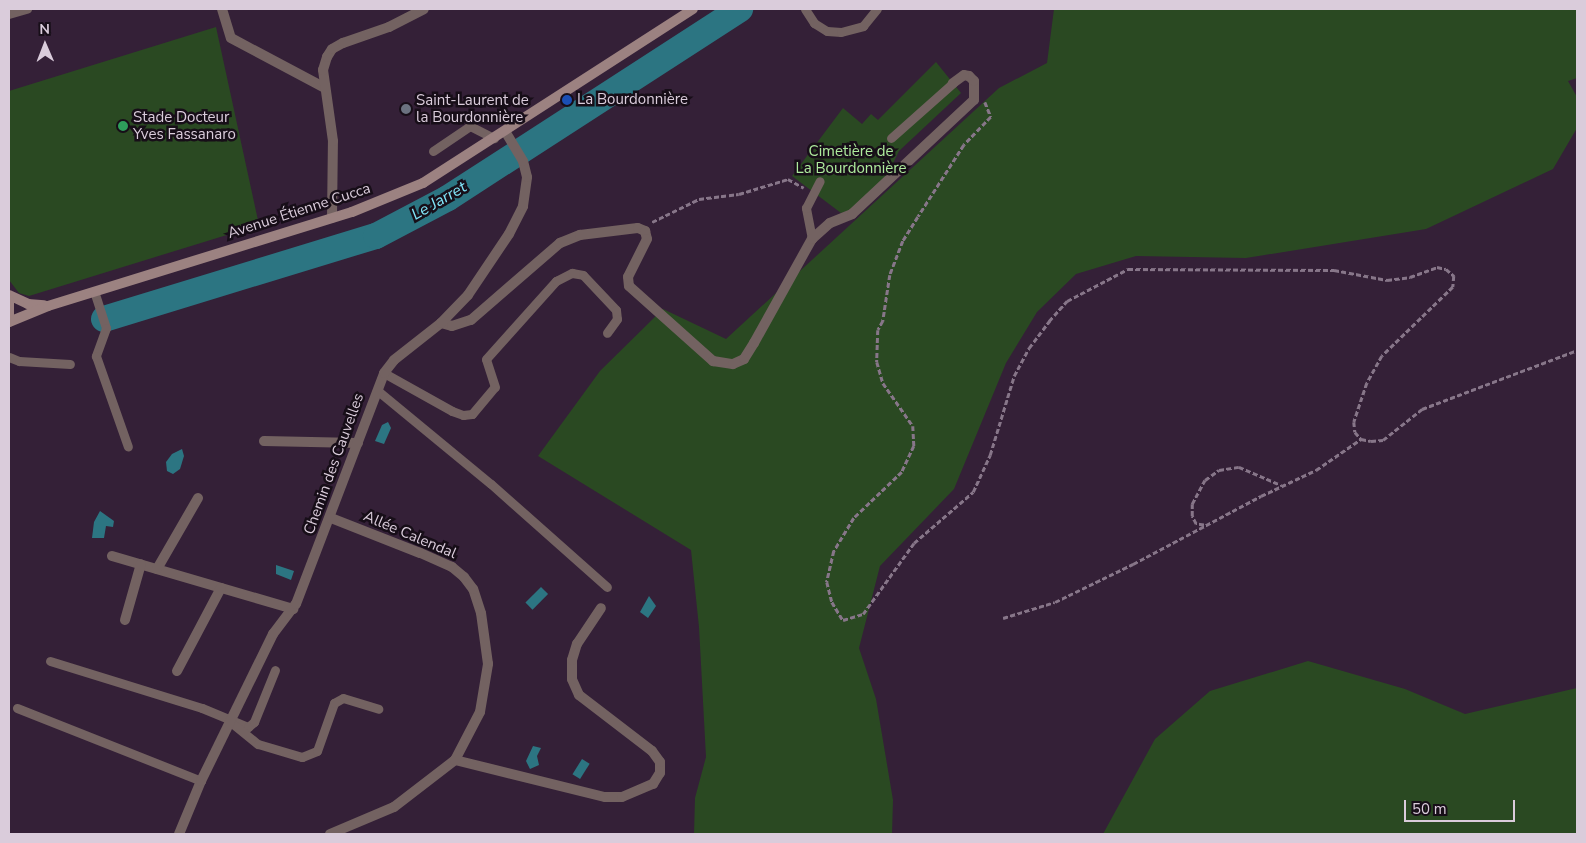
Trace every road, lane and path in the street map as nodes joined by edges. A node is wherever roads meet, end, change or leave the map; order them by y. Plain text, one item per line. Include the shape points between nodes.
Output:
1 (28, 9) edge
2 (222, 9) edge
3 (424, 9) edge
4 (693, 9) edge
5 (805, 9) edge
6 (876, 9) edge
7 (9, 14) edge
8 (954, 83) joint
9 (325, 88) junction
10 (975, 92) junction
11 (505, 131) junction
12 (494, 138) junction
13 (891, 138) dead end
14 (432, 151) dead end
15 (820, 181) dead end
16 (807, 190) dead end
17 (332, 218) junction
18 (645, 230) junction
19 (812, 239) junction
20 (94, 291) junction
21 (9, 295) edge
22 (9, 300) edge
23 (48, 306) junction
24 (9, 322) edge
25 (441, 323) junction
26 (608, 333) dead end
27 (1577, 350) edge
28 (9, 356) edge
29 (70, 364) dead end
30 (384, 373) junction
31 (378, 390) junction
32 (1361, 439) junction
33 (264, 441) dead end
34 (358, 443) junction
35 (128, 447) dead end
36 (1283, 486) junction
37 (198, 498) dead end
38 (331, 518) junction
39 (1204, 525) junction
40 (112, 556) dead end
41 (141, 564) junction
42 (158, 569) junction
43 (607, 587) dead end
44 (221, 588) junction
45 (601, 608) dead end
46 (292, 609) junction
47 (1003, 618) dead end
48 (125, 620) dead end
49 (50, 661) dead end
50 (275, 670) dead end
51 (177, 671) dead end
52 (17, 708) dead end
53 (378, 709) dead end
54 (230, 721) junction
55 (455, 760) junction
56 (201, 781) junction
57 (179, 834) edge
58 (330, 834) edge

1 - 7 street
2 - 9 street via 231,38
3 - 9 street via 332,49 323,70
4 - 11 main road, Avenue Étienne Cucca
5 - 6 lane via 814,24 827,31 841,32 863,26
8 - 10 street via 964,75 969,76 974,81
8 - 13 lane
9 - 17 street via 330,103 333,141
10 - 19 street via 974,100 852,214 830,223
10 - 32 path via 989,106 991,117 964,145 903,240 890,276 883,321 878,330 877,362 883,383 912,426 914,446 902,472 854,518 834,551 827,582 832,602 843,620 863,614 914,543 973,492 990,455 1014,376 1049,321 1067,301 1128,269 1334,270 1387,280 1410,277 1437,267 1446,269 1454,276 1453,287 1382,356 1367,383 1354,422 1355,432
11 - 12 main road, Avenue Étienne Cucca
11 - 25 street, Chemin des Cauvelles via 523,160 526,190 516,220 468,295
12 - 14 lane via 470,126
12 - 17 main road, Avenue Étienne Cucca via 423,183
15 - 19 lane via 806,208
16 - 18 path via 788,178 739,194 700,199 651,222
17 - 20 main road, Avenue Étienne Cucca
18 - 19 street via 647,239 628,277 629,286 713,361 724,364 744,359
18 - 25 street via 638,228 580,235 560,243 470,320 452,326
20 - 23 main road, Avenue Étienne Cucca
20 - 35 lane via 106,328 96,356
21 - 23 main road via 28,304
22 - 24 main road
23 - 24 main road, Avenue Étienne Cucca
25 - 30 street, Chemin des Cauvelles via 418,339
26 - 30 lane via 617,319 616,310 583,275 572,273 556,281 486,359 494,387 472,414 452,411
27 - 32 path via 1422,410 1383,440
28 - 29 lane via 19,361
30 - 31 street, Chemin des Cauvelles
31 - 34 street, Chemin des Cauvelles
31 - 43 lane
32 - 36 path via 1316,470
33 - 34 street
34 - 38 street, Chemin des Cauvelles
36 - 39 path
36 - 39 path via 1239,467 1218,470 1205,480 1192,504 1196,524
37 - 42 street
38 - 46 street, Chemin des Cauvelles
38 - 55 street, Allée Calendal via 452,567 473,589 486,636 488,664 480,712
39 - 47 path via 1055,602
40 - 41 street
41 - 42 street
41 - 48 street
42 - 44 street
44 - 46 street
44 - 51 street
45 - 55 street via 577,644 572,660 572,679 579,695 652,751 660,762 660,773 653,784 622,797 605,798
46 - 54 street, Chemin des Cauvelles via 273,634
49 - 54 lane via 202,708
50 - 54 lane via 254,722 248,727
52 - 56 lane
53 - 54 lane via 343,698 334,704 317,751 302,757 258,744
54 - 56 street, Chemin des Cauvelles
55 - 58 street, Allée Calendal via 394,807
56 - 57 street, Chemin des Cauvelles

